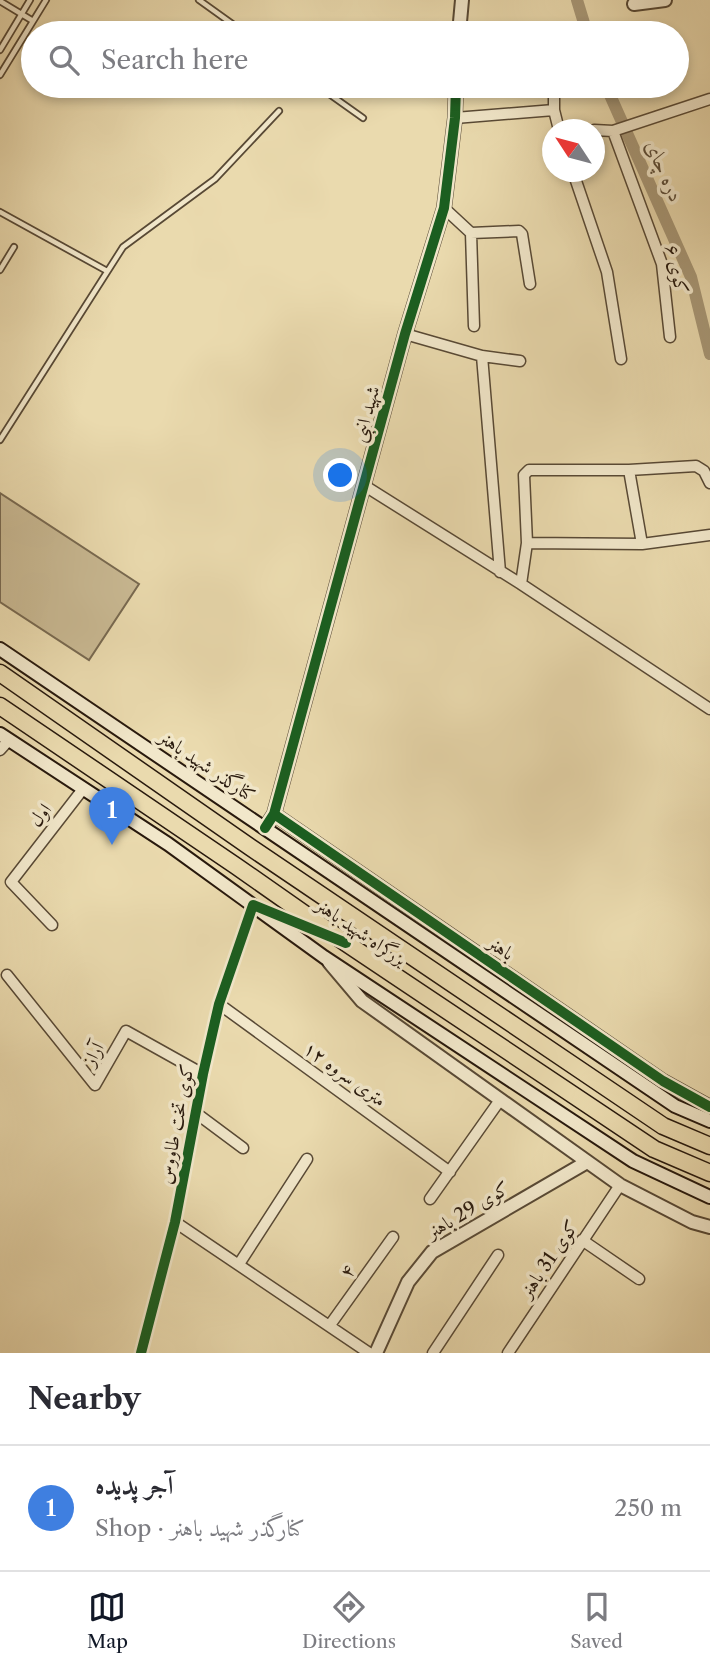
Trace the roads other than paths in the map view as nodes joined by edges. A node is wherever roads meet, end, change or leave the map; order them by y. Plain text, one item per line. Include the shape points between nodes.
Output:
1 (30, 0) edge
2 (46, 0) edge
3 (199, 0) edge
4 (462, 0) edge
5 (666, 0) edge
6 (0, 1) edge
7 (634, 4) dead end
8 (21, 15) junction
9 (33, 21) joint
10 (228, 21) edge
11 (460, 21) edge
12 (21, 41) edge
13 (0, 50) edge
14 (0, 75) edge
15 (335, 98) edge
16 (456, 98) edge
17 (554, 98) edge
18 (710, 99) edge
19 (554, 110) junction
20 (279, 111) dead end
21 (363, 118) dead end
22 (455, 118) junction
23 (556, 119) edge
24 (605, 131) edge
25 (614, 131) junction
26 (576, 182) edge
27 (444, 208) junction
28 (0, 212) edge
29 (471, 233) junction
30 (14, 247) dead end
31 (0, 270) edge
32 (107, 271) junction
33 (530, 284) dead end
34 (474, 326) dead end
35 (405, 334) junction
36 (670, 337) dead end
37 (482, 356) junction
38 (621, 359) dead end
39 (520, 361) dead end
40 (0, 440) edge
41 (629, 470) junction
42 (710, 483) edge
43 (365, 486) junction
44 (710, 535) edge
45 (527, 544) junction
46 (642, 544) junction
47 (500, 572) junction
48 (521, 584) junction
49 (0, 649) edge
50 (0, 660) edge
51 (0, 673) edge
52 (34, 696) junction
53 (0, 706) edge
54 (710, 709) edge
55 (3, 741) edge
56 (83, 789) junction
57 (274, 814) junction
58 (265, 828) junction
59 (253, 905) junction
60 (52, 925) dead end
61 (345, 943) junction
62 (324, 957) junction
63 (8, 975) dead end
64 (219, 1004) junction
65 (203, 1074) junction
66 (500, 1100) junction
67 (710, 1107) edge
68 (196, 1113) junction
69 (710, 1121) edge
70 (710, 1146) edge
71 (243, 1148) dead end
72 (307, 1159) dead end
73 (587, 1162) junction
74 (450, 1172) junction
75 (710, 1173) edge
76 (620, 1185) junction
77 (710, 1197) edge
78 (430, 1199) dead end
79 (175, 1222) junction
80 (710, 1227) edge
81 (393, 1237) dead end
82 (582, 1240) junction
83 (498, 1255) dead end
84 (239, 1264) junction
85 (639, 1279) dead end
86 (330, 1325) junction
87 (141, 1353) edge
88 (369, 1353) edge
89 (376, 1353) edge
90 (433, 1353) edge
91 (508, 1353) edge

1 - 8 lane
2 - 9 lane
3 - 10 lane
4 - 11 street
5 - 7 street
6 - 8 lane
8 - 9 lane
8 - 13 lane
12 - 14 lane
15 - 21 lane
16 - 22 street, شهید انبی
17 - 19 street
18 - 25 street
19 - 22 street
19 - 23 street
20 - 32 lane via 215,179 123,247
22 - 27 street, شهید انبی
24 - 25 street
25 - 36 street, کوی ۶ via 662,264
26 - 38 street via 607,272
27 - 29 street
27 - 35 street, شهید انبی
28 - 32 lane
29 - 33 street via 519,231
29 - 34 street
30 - 31 lane
32 - 40 lane
35 - 37 street
35 - 43 street, شهید انبی
37 - 39 street
37 - 47 street
41 - 42 street via 696,466
41 - 45 street via 529,470 524,475
41 - 46 street
43 - 47 street
43 - 57 street, شهید انبی
44 - 46 street
45 - 46 street
45 - 48 street
47 - 48 street
48 - 54 street
49 - 58 street, کنارگذر شهید باهنر
50 - 52 highway
51 - 52 highway, بزرگراه شهید باهنر
52 - 70 highway, بزرگراه شهید باهنر via 663,1126
53 - 61 highway, بزرگراه شهید باهنر
55 - 56 street
56 - 59 street
56 - 60 street, اول via 10,882
57 - 58 street, شهید انبی
57 - 67 street, باهنر via 663,1081
58 - 69 street, کنارگذر شهید باهنر via 674,1106
59 - 61 street
59 - 62 street
59 - 64 street, کوی تخت طاووس
61 - 75 highway, بزرگراه شهید باهنر via 653,1149
62 - 66 street via 362,1001
62 - 77 street via 633,1161
63 - 65 street, آراز via 95,1085 125,1031
64 - 65 street, کوی تخت طاووس
64 - 74 street, ۱۲ متری سروه
65 - 68 street, کوی تخت طاووس
66 - 73 street
66 - 74 street
68 - 71 street
68 - 79 street, کوی تخت طاووس
72 - 84 street
73 - 76 street
73 - 89 street, کوی 29 باهنر via 432,1252 408,1282
74 - 78 street
76 - 80 street
76 - 82 street, کوی 31 باهنر
79 - 84 street
79 - 87 street, کوی تخت طاووس
81 - 86 street, ۴
82 - 85 street
82 - 91 street, کوی 31 باهنر
83 - 90 street
84 - 86 street
86 - 88 street

